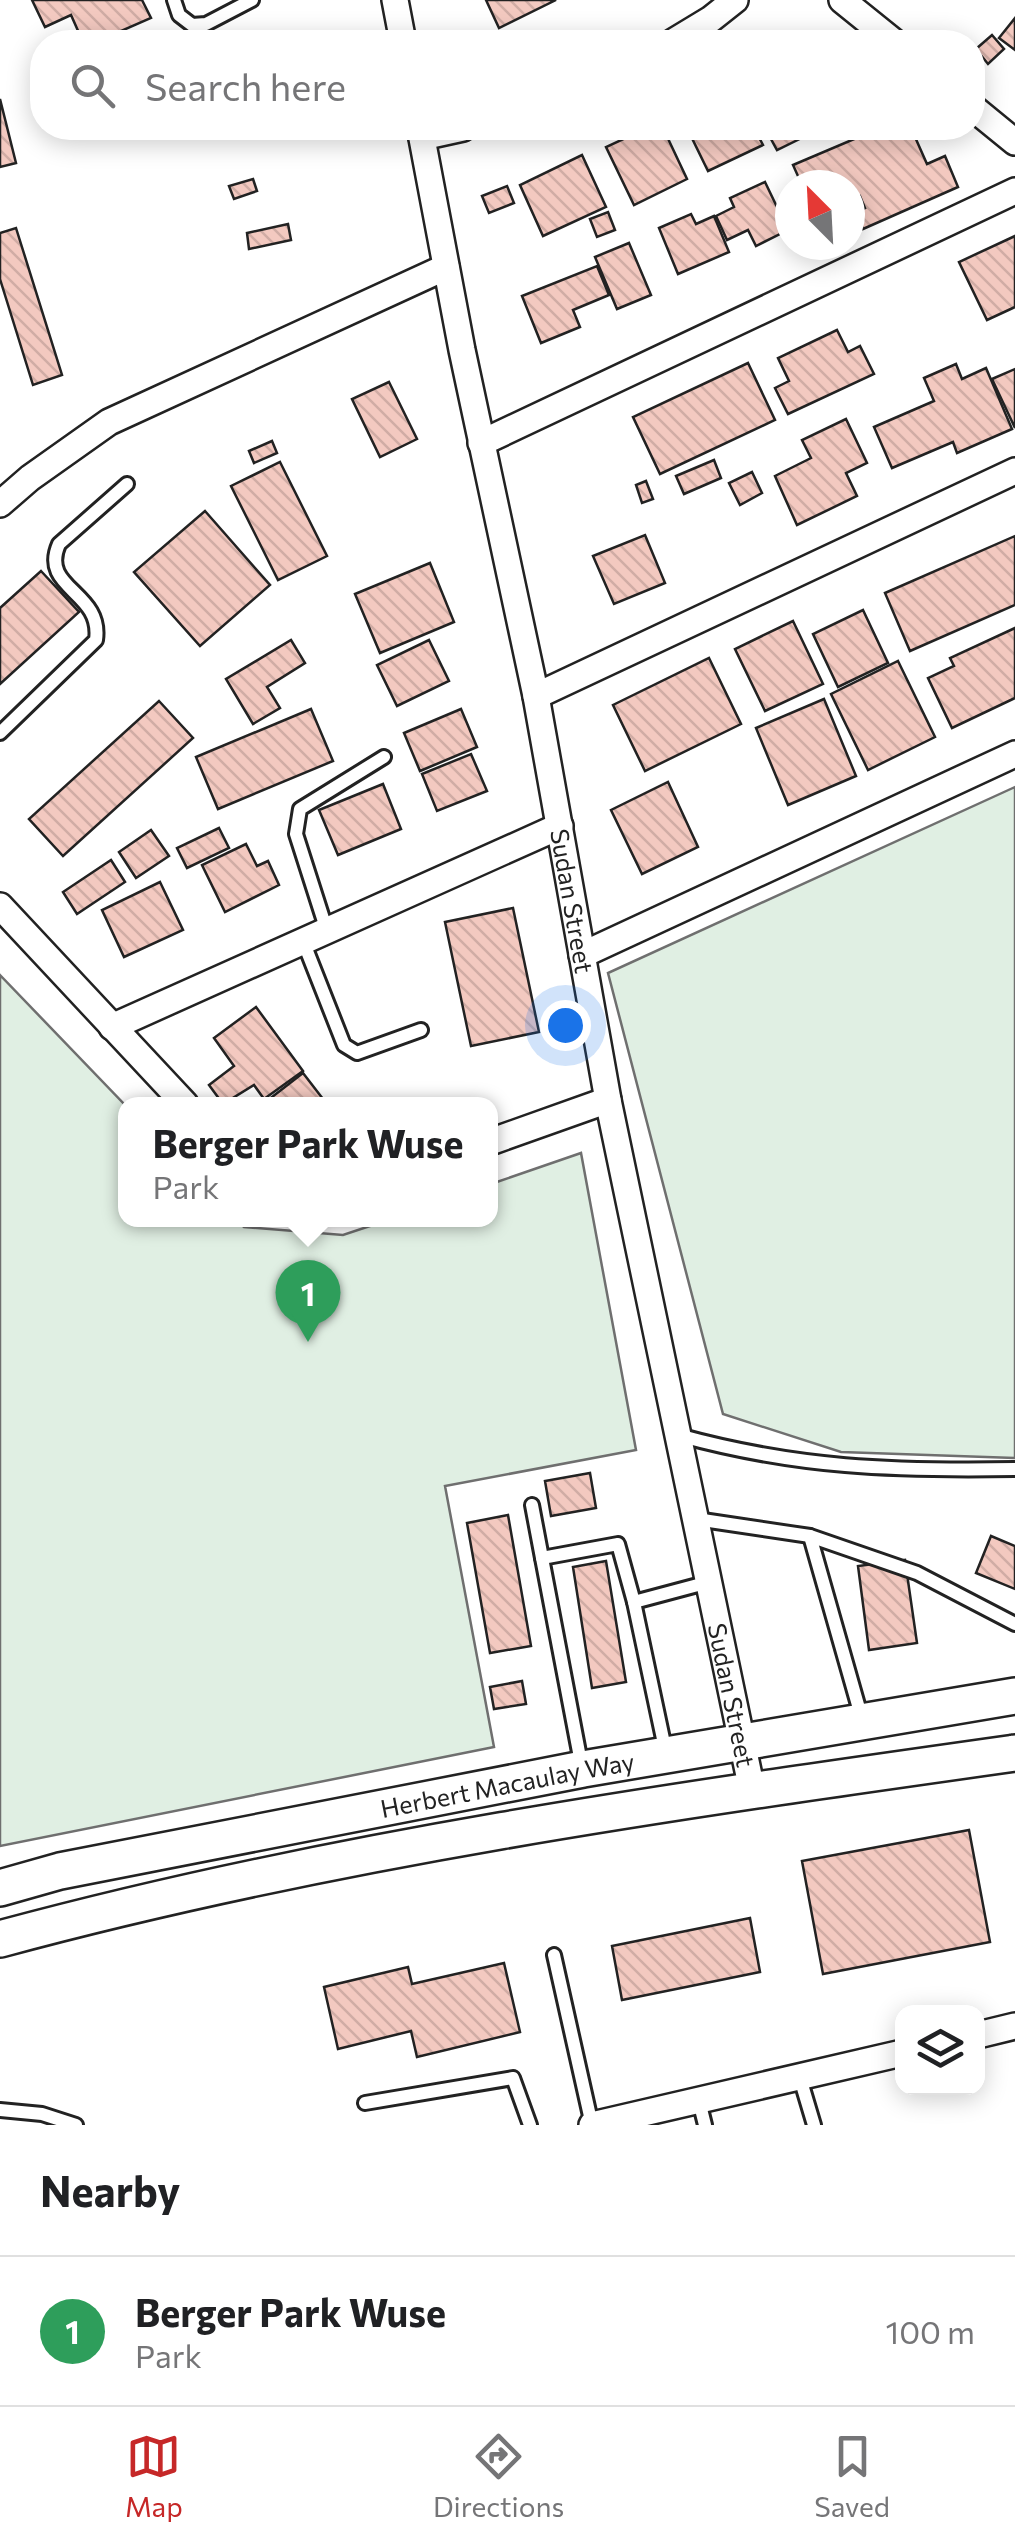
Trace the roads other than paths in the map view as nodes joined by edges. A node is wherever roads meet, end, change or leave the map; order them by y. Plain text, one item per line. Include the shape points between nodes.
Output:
1 (174, 0) edge
2 (252, 0) edge
3 (394, 0) edge
4 (735, 0) edge
5 (842, 0) edge
6 (400, 30) edge
7 (694, 30) edge
8 (879, 30) edge
9 (985, 118) edge
10 (422, 140) edge
11 (1015, 142) edge
12 (1015, 191) edge
13 (446, 268) junction
14 (482, 443) junction
15 (1015, 471) edge
16 (127, 484) dead end
17 (0, 504) edge
18 (536, 696) junction
19 (0, 733) edge
20 (1015, 754) edge
21 (384, 757) dead end
22 (560, 826) junction
23 (0, 906) edge
24 (327, 930) junction
25 (303, 942) junction
26 (582, 955) junction
27 (112, 1027) junction
28 (421, 1030) dead end
29 (178, 1097) edge
30 (608, 1100) junction
31 (498, 1139) edge
32 (678, 1435) junction
33 (1015, 1469) edge
34 (532, 1505) dead end
35 (696, 1520) junction
36 (810, 1536) junction
37 (542, 1558) junction
38 (709, 1582) junction
39 (634, 1602) junction
40 (1015, 1624) edge
41 (1015, 1696) edge
42 (863, 1722) junction
43 (742, 1742) junction
44 (1015, 1753) edge
45 (666, 1755) junction
46 (583, 1770) junction
47 (752, 1790) junction
48 (0, 1888) edge
49 (0, 1939) edge
50 (554, 1956) dead end
51 (1015, 2026) edge
52 (985, 2033) edge
53 (895, 2055) edge
54 (800, 2078) junction
55 (365, 2103) dead end
56 (0, 2110) edge
57 (702, 2113) edge
58 (76, 2125) edge
59 (530, 2125) edge
60 (592, 2125) edge
61 (814, 2125) edge

1 - 2 lane via 178,15 192,25
3 - 6 street
4 - 7 street
5 - 8 street
9 - 11 street
10 - 13 street, Sudan Street
12 - 14 street
13 - 14 street, Sudan Street
13 - 17 street via 109,422
14 - 18 street, Sudan Street
15 - 18 street
16 - 19 lane via 59,544 53,558 56,572 98,624 96,640
18 - 22 street, Sudan Street
20 - 26 street
21 - 24 lane via 300,809 296,834
22 - 24 street
22 - 26 street, Sudan Street
23 - 27 street
24 - 25 street
25 - 27 street
25 - 28 lane via 350,1051
26 - 30 street, Sudan Street
27 - 29 street
30 - 31 street
30 - 32 street, Sudan Street
32 - 33 lane via 794,1462 902,1471
32 - 35 street, Sudan Street
34 - 37 lane
35 - 36 lane
35 - 38 street, Sudan Street
36 - 40 lane via 917,1573
36 - 42 lane
37 - 39 lane via 618,1544
37 - 46 lane
38 - 39 lane
38 - 43 street, Sudan Street
39 - 45 lane
41 - 42 main road, Herbert Macaulay Way
42 - 43 main road, Herbert Macaulay Way
43 - 45 main road, Herbert Macaulay Way
43 - 47 street, Sudan Street
44 - 47 main road, Herbert Macaulay Way
45 - 46 main road, Herbert Macaulay Way
46 - 48 main road, Herbert Macaulay Way
47 - 49 main road, Herbert Macaulay Way via 306,1865
50 - 60 lane
51 - 52 street
53 - 54 street
54 - 57 street
54 - 61 lane
55 - 59 lane via 513,2078
56 - 58 lane
57 - 60 street

